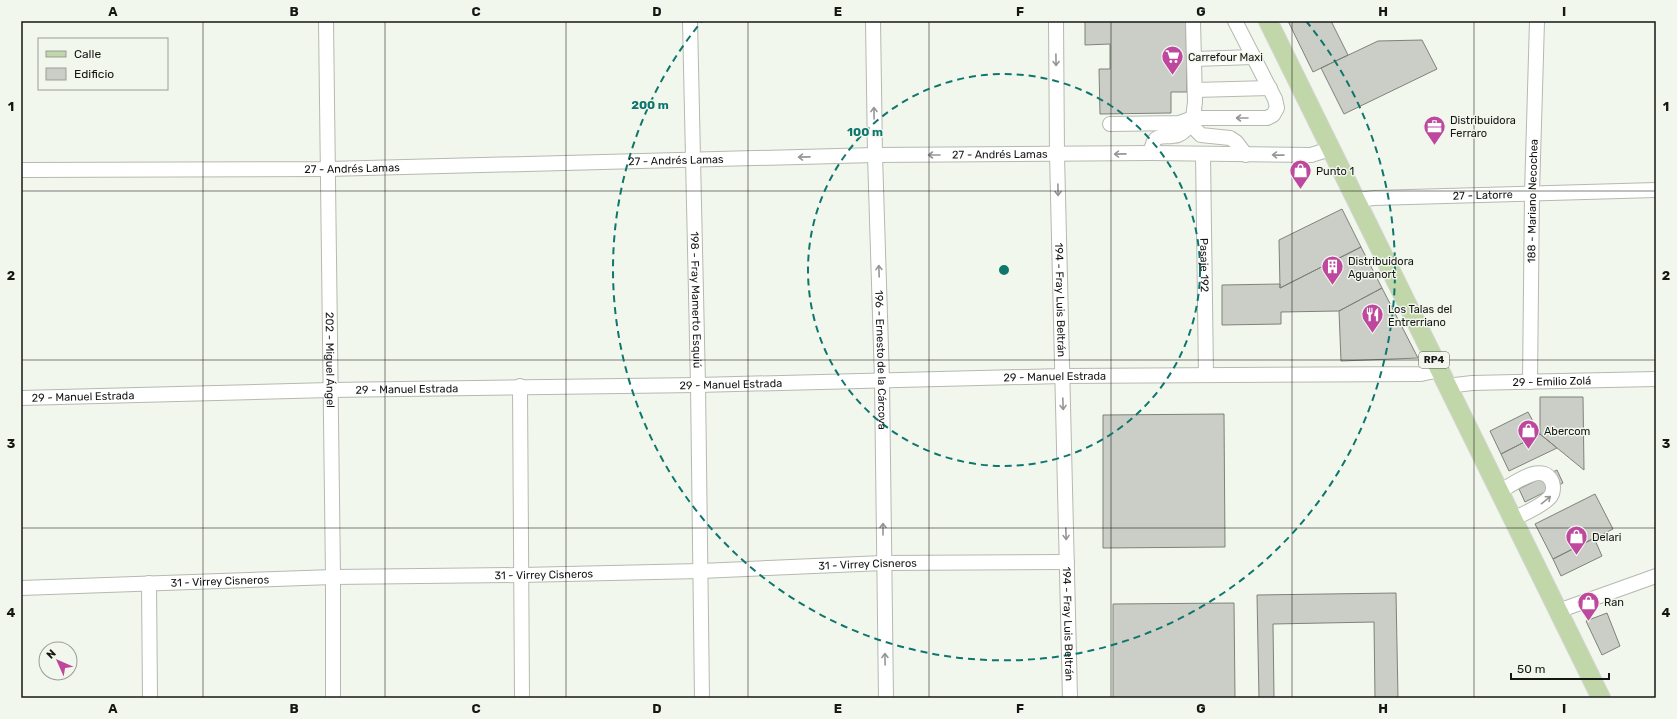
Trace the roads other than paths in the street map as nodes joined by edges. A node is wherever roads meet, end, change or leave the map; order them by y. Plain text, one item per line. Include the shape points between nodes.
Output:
1 (326, 21) edge
2 (690, 21) edge
3 (873, 21) edge
4 (1056, 21) edge
5 (1193, 21) edge
6 (1235, 21) edge
7 (1268, 21) edge
8 (1537, 21) edge
9 (1254, 57) junction
10 (1194, 59) junction
11 (1270, 88) junction
12 (1195, 90) junction
13 (1191, 121) junction
14 (1110, 124) dead end
15 (1330, 149) junction
16 (1151, 153) junction
17 (1057, 154) junction
18 (1203, 154) junction
19 (875, 155) junction
20 (1246, 155) junction
21 (692, 160) junction
22 (328, 169) junction
23 (21, 170) edge
24 (1656, 190) edge
25 (1532, 193) junction
26 (1357, 200) junction
27 (1206, 375) junction
28 (1062, 376) junction
29 (1443, 378) junction
30 (1656, 379) edge
31 (882, 380) junction
32 (1530, 382) junction
33 (698, 385) junction
34 (520, 386) junction
35 (330, 390) junction
36 (21, 398) edge
37 (1499, 492) junction
38 (1513, 519) junction
39 (1067, 562) junction
40 (883, 563) junction
41 (700, 571) junction
42 (521, 575) junction
43 (1656, 576) edge
44 (333, 577) junction
45 (149, 583) junction
46 (21, 588) edge
47 (1558, 612) junction
48 (150, 698) edge
49 (333, 698) edge
50 (522, 698) edge
51 (702, 698) edge
52 (886, 698) edge
53 (1070, 698) edge
54 (1601, 698) edge

1 - 22 street, 202 - Miguel Ángel
2 - 21 street, 198 - Fray Mamerto Esquiú
19 -> 3 street, 196 - Ernesto de la Cárcova
4 -> 17 street, 194 - Fray Luis Beltrán
5 - 10 street
6 - 9 street
7 - 15 main road, RP4
8 - 25 street, 188 - Mariano Necochea
9 - 10 street
9 - 11 street
10 - 12 street
11 - 12 street
11 -> 13 street via 1277,108 1273,115 1267,118
12 - 13 street
13 - 14 street via 1179,124
13 - 16 street via 1178,135 1157,138
13 - 20 street via 1201,135 1230,138
15 -> 20 street, 27 - Andrés Lamas via 1311,155
15 - 26 main road, RP4
16 -> 17 street, 27 - Andrés Lamas
16 - 18 street, 27 - Andrés Lamas
17 -> 19 street, 27 - Andrés Lamas
17 -> 28 street, 194 - Fray Luis Beltrán
18 - 20 street, 27 - Andrés Lamas
18 - 27 street, Pasaje 192
19 -> 21 street, 27 - Andrés Lamas
31 -> 19 street, 196 - Ernesto de la Cárcova
21 - 22 street, 27 - Andrés Lamas
21 - 33 street, 198 - Fray Mamerto Esquiú
22 - 23 street, 27 - Andrés Lamas
22 - 35 street, 202 - Miguel Ángel
24 - 25 street, 27 - Latorre
25 - 26 street, 27 - Latorre
25 - 32 street, 188 - Mariano Necochea
26 - 29 main road, RP4
27 - 28 street, 29 - Manuel Estrada
27 - 29 street, 29 - Manuel Estrada via 1421,374
28 - 31 street, 29 - Manuel Estrada
28 -> 39 street, 194 - Fray Luis Beltrán
29 - 32 street, 29 - Emilio Zolá via 1472,383
29 - 37 main road, RP4
30 - 32 street, 29 - Emilio Zolá
31 - 33 street, 29 - Manuel Estrada
40 -> 31 street, 196 - Ernesto de la Cárcova
33 - 34 street, 29 - Manuel Estrada
33 - 41 street, 198 - Fray Mamerto Esquiú
34 - 35 street, 29 - Manuel Estrada
34 - 42 street
35 - 36 street, 29 - Manuel Estrada
35 - 44 street, 202 - Miguel Ángel
37 - 38 main road, RP4
38 -> 37 street via 1548,500 1552,494 1551,479 1538,472
38 - 47 main road, RP4
39 - 40 street, 31 - Virrey Cisneros
39 - 53 street, 194 - Fray Luis Beltrán
40 - 41 street, 31 - Virrey Cisneros
52 -> 40 street, 196 - Ernesto de la Cárcova
41 - 42 street, 31 - Virrey Cisneros
41 - 51 street, 198 - Fray Mamerto Esquiú
42 - 44 street, 31 - Virrey Cisneros
42 - 50 street
43 - 47 street
44 - 45 street, 31 - Virrey Cisneros
44 - 49 street, 202 - Miguel Ángel
45 - 46 street, 31 - Virrey Cisneros
45 - 48 street
47 - 54 main road, RP4

